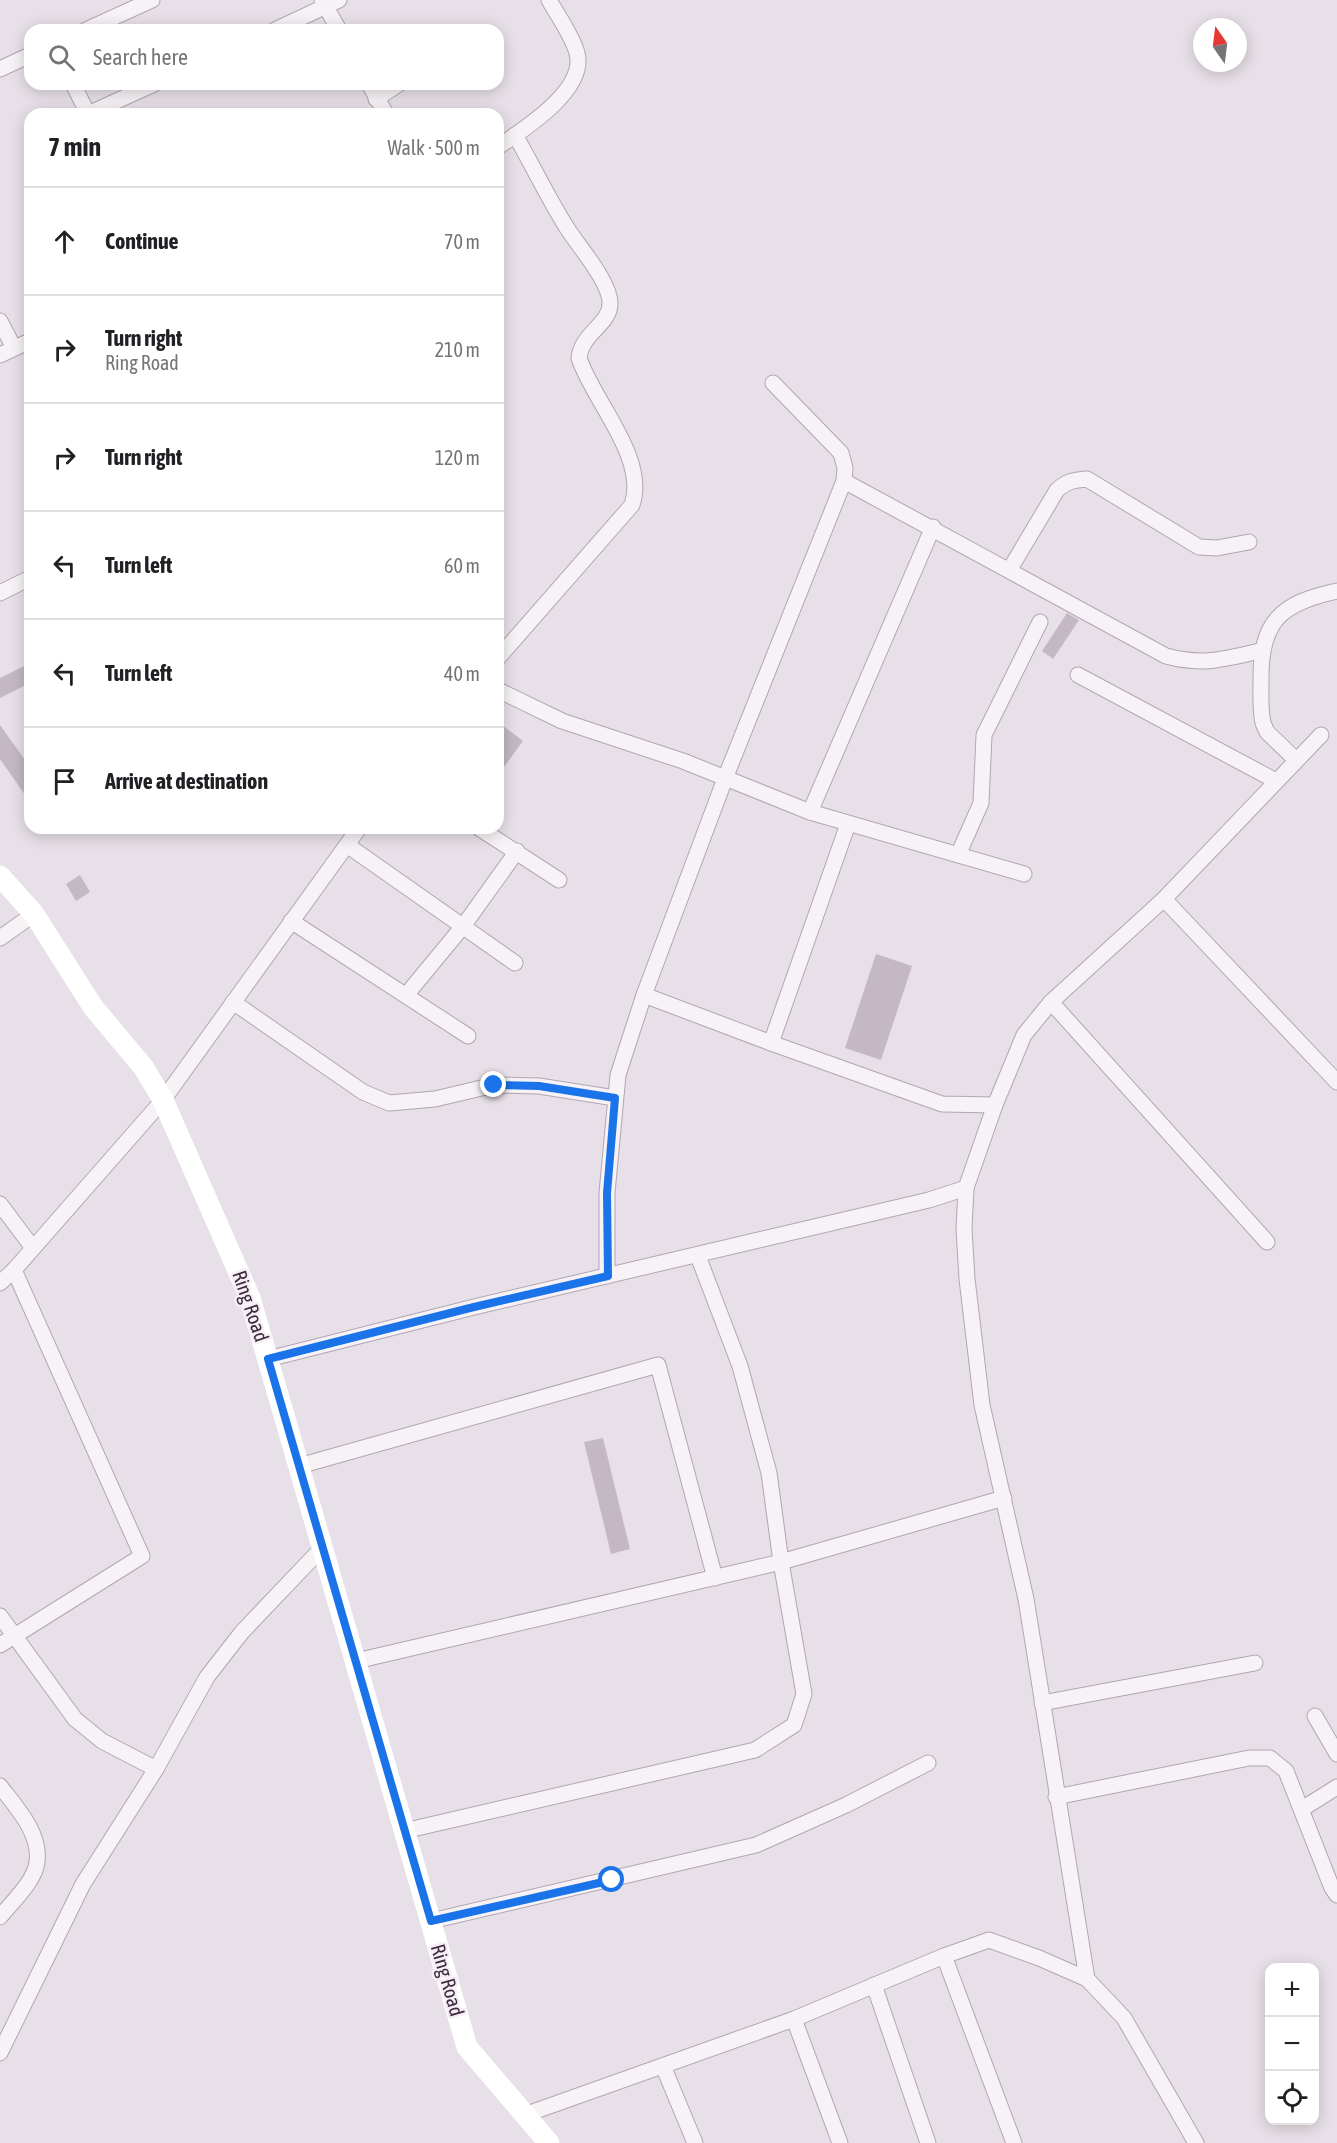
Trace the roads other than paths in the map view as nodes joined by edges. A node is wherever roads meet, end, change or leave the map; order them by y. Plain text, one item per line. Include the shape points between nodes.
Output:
1 (152, 0) edge
2 (549, 0) edge
3 (329, 2) edge
4 (99, 24) edge
5 (286, 24) edge
6 (337, 24) edge
7 (24, 58) edge
8 (0, 69) edge
9 (76, 90) edge
10 (141, 90) edge
11 (372, 90) edge
12 (390, 90) edge
13 (376, 99) junction
14 (85, 108) edge
15 (101, 108) edge
16 (382, 108) edge
17 (515, 135) junction
18 (504, 143) edge
19 (0, 321) edge
20 (24, 344) edge
21 (14, 348) junction
22 (0, 355) edge
23 (773, 383) dead end
24 (844, 481) junction
25 (933, 527) junction
26 (1249, 542) dead end
27 (1010, 569) junction
28 (24, 581) edge
29 (1337, 591) edge
30 (0, 593) edge
31 (1040, 622) dead end
32 (504, 651) edge
33 (1260, 651) junction
34 (1078, 675) dead end
35 (504, 693) edge
36 (1320, 735) dead end
37 (1296, 760) junction
38 (726, 777) junction
39 (1276, 781) junction
40 (810, 812) junction
41 (848, 824) junction
42 (354, 834) edge
43 (489, 834) edge
44 (347, 845) junction
45 (517, 851) junction
46 (958, 855) junction
47 (1024, 874) dead end
48 (0, 876) edge
49 (560, 880) dead end
50 (1164, 899) junction
51 (34, 914) junction
52 (291, 921) junction
53 (464, 925) junction
54 (0, 938) edge
55 (515, 963) dead end
56 (407, 994) junction
57 (644, 995) junction
58 (233, 1002) junction
59 (1051, 1002) junction
60 (468, 1035) dead end
61 (771, 1043) junction
62 (1337, 1082) edge
63 (615, 1098) junction
64 (163, 1100) junction
65 (995, 1105) junction
66 (966, 1188) junction
67 (0, 1204) edge
68 (1267, 1242) dead end
69 (33, 1248) junction
70 (698, 1256) junction
71 (14, 1270) junction
72 (608, 1276) junction
73 (0, 1283) edge
74 (268, 1359) junction
75 (299, 1466) junction
76 (1004, 1498) junction
77 (323, 1547) junction
78 (781, 1562) junction
79 (715, 1578) junction
80 (0, 1616) edge
81 (14, 1636) junction
82 (0, 1645) edge
83 (356, 1661) junction
84 (1255, 1663) dead end
85 (1042, 1703) junction
86 (1315, 1716) dead end
87 (1337, 1754) edge
88 (928, 1763) dead end
89 (156, 1769) junction
90 (0, 1786) edge
91 (1337, 1787) edge
92 (1056, 1797) junction
93 (1302, 1809) junction
94 (404, 1831) junction
95 (1337, 1895) edge
96 (0, 1917) edge
97 (431, 1921) junction
98 (944, 1956) junction
99 (1087, 1979) junction
100 (874, 1985) junction
101 (794, 2019) junction
102 (0, 2053) edge
103 (663, 2066) junction
104 (526, 2114) junction
105 (549, 2143) edge
106 (695, 2143) edge
107 (840, 2143) edge
108 (928, 2143) edge
109 (1014, 2143) edge
110 (1196, 2143) edge

1 - 4 street
2 - 17 street via 577,52 577,75 565,93
3 - 5 street
3 - 6 street
7 - 8 street
9 - 14 street
10 - 15 street
11 - 13 street
12 - 13 street
13 - 16 street
17 - 18 street
17 - 32 street via 566,228 608,293 607,315 580,347 579,358 629,458 634,497 632,505
19 - 21 street
20 - 21 street
21 - 22 street
23 - 24 street via 841,453
24 - 25 street
24 - 38 street
25 - 27 street
25 - 40 street
26 - 27 street via 1199,547 1087,479 1075,480 1057,490
27 - 33 street via 1166,656 1206,662
28 - 30 street
29 - 33 street via 1290,607 1275,619
31 - 46 street via 984,735 981,803
33 - 37 street via 1263,723 1267,732
34 - 39 street
35 - 38 street via 562,721
36 - 37 street
37 - 39 street
38 - 40 street
38 - 57 street
39 - 50 street
40 - 41 street
41 - 46 street
41 - 61 street
42 - 44 street
43 - 45 street
44 - 52 street
44 - 53 street
45 - 49 street
45 - 53 street
46 - 47 street
48 - 51 main road, Ring Road
50 - 59 street
50 - 62 street
51 - 54 street
51 - 64 main road, Ring Road via 93,1007 144,1068
52 - 56 street
52 - 58 street
53 - 55 street
53 - 56 street
56 - 60 street
57 - 61 street
57 - 63 street via 618,1076
58 - 63 street via 363,1092 388,1103 435,1099 505,1085
58 - 64 street
59 - 65 street via 1024,1035
59 - 68 street
61 - 65 street via 942,1104
63 - 72 street via 607,1193
64 - 69 street
64 - 74 main road, Ring Road via 246,1287
65 - 66 street
66 - 70 street
66 - 76 street via 966,1269 982,1405
67 - 69 street
69 - 71 street
70 - 72 street
70 - 78 street via 740,1366 768,1473
71 - 73 street
71 - 81 street via 142,1556
72 - 74 street
74 - 75 main road, Ring Road
75 - 77 main road, Ring Road
75 - 79 street via 658,1365
76 - 78 street
76 - 85 street via 1026,1599
77 - 83 main road, Ring Road
77 - 89 street via 242,1632 207,1677
78 - 79 street
78 - 94 street via 804,1694 794,1725 755,1750
79 - 83 street
80 - 81 street
81 - 82 street
81 - 89 street via 75,1719 102,1741
83 - 94 main road, Ring Road
84 - 85 street
85 - 92 street
86 - 87 street
88 - 97 street via 756,1845
89 - 102 street via 83,1884
90 - 96 street via 26,1820 37,1863 27,1883
91 - 93 street
92 - 93 street via 1265,1756 1286,1771
92 - 99 street
93 - 95 street
94 - 97 main road, Ring Road
97 - 104 main road, Ring Road via 467,2047
98 - 99 street via 989,1941
98 - 100 street
98 - 109 street
99 - 110 street via 1124,2018
100 - 101 street
100 - 108 street
101 - 103 street
101 - 107 street
103 - 104 street
103 - 106 street
104 - 105 main road, Ring Road

